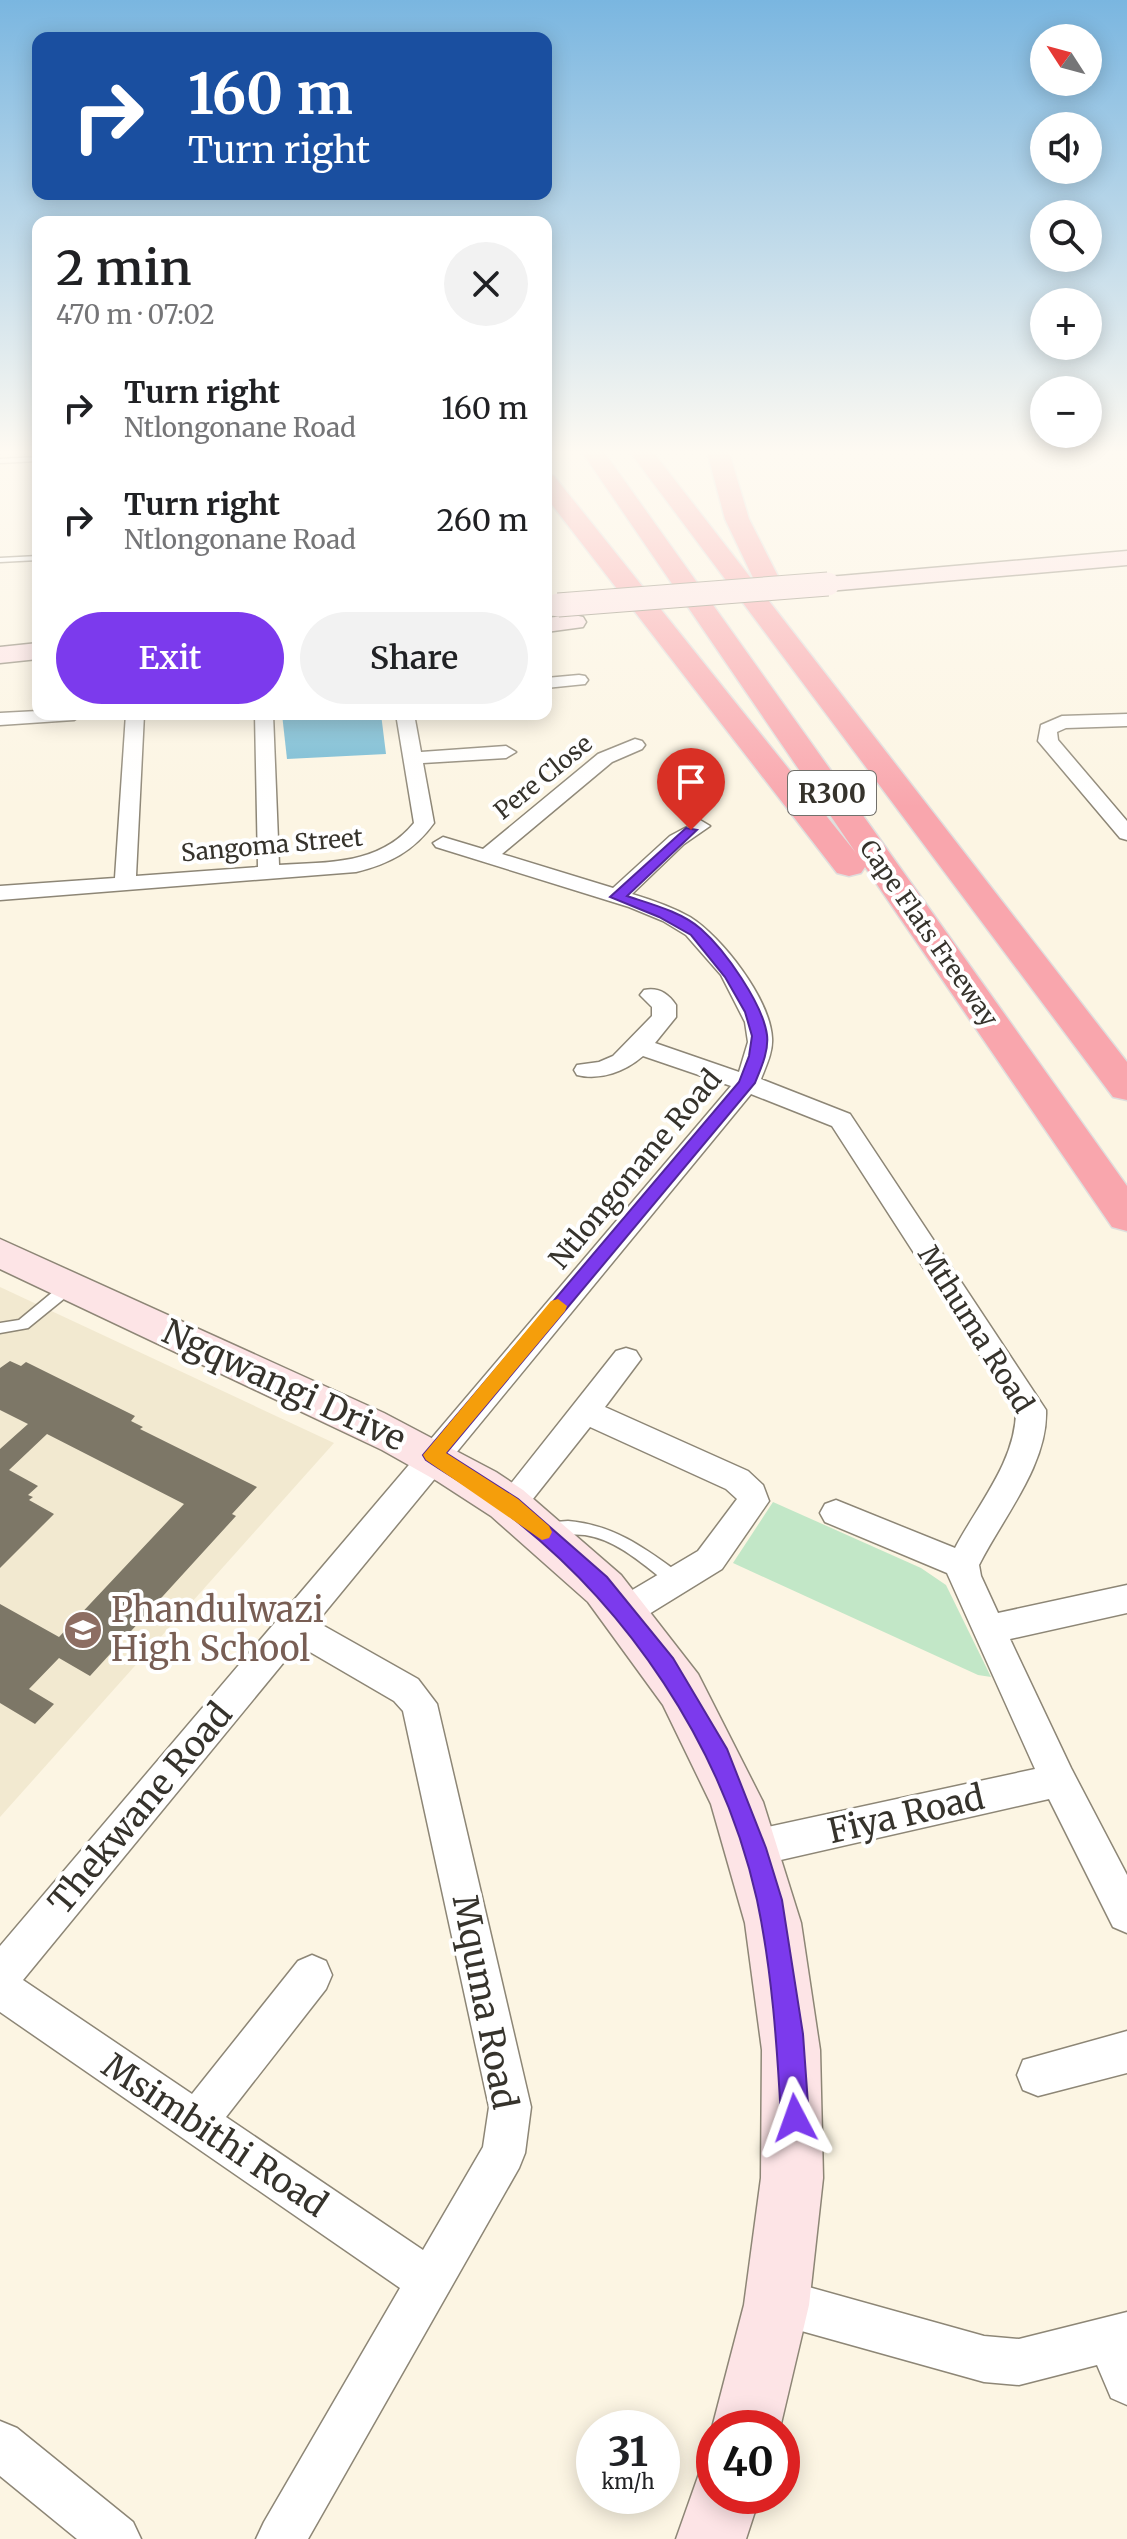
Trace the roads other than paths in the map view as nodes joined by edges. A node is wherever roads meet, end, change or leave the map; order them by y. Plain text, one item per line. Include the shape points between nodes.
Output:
1 (594, 570) edge
2 (617, 570) edge
3 (676, 570) edge
4 (732, 570) edge
5 (760, 570) edge
6 (1019, 570) edge
7 (1127, 574) edge
8 (834, 592) junction
9 (556, 614) edge
10 (669, 636) junction
11 (32, 652) edge
12 (0, 655) edge
13 (32, 669) edge
14 (0, 672) edge
15 (579, 680) dead end
16 (552, 682) edge
17 (32, 717) edge
18 (0, 719) edge
19 (135, 720) edge
20 (264, 720) edge
21 (406, 720) edge
22 (1127, 720) edge
23 (635, 745) dead end
24 (506, 752) dead end
25 (413, 758) junction
26 (700, 826) dead end
27 (1125, 830) edge
28 (443, 843) dead end
29 (950, 855) junction
30 (487, 856) junction
31 (269, 873) junction
32 (125, 884) junction
33 (0, 893) edge
34 (617, 897) junction
35 (652, 995) dead end
36 (639, 1046) junction
37 (586, 1070) dead end
38 (747, 1083) junction
39 (1127, 1088) edge
40 (1069, 1135) junction
41 (1127, 1217) edge
42 (0, 1253) edge
43 (71, 1285) junction
44 (0, 1328) edge
45 (626, 1359) dead end
46 (584, 1411) junction
47 (433, 1455) junction
48 (836, 1513) dead end
49 (524, 1517) junction
50 (963, 1565) junction
51 (677, 1581) junction
52 (1127, 1599) edge
53 (624, 1612) junction
54 (292, 1625) junction
55 (988, 1630) junction
56 (1058, 1780) junction
57 (754, 1848) junction
58 (1127, 1914) edge
59 (312, 1975) dead end
60 (0, 1977) edge
61 (0, 1988) edge
62 (1127, 2052) edge
63 (1038, 2075) dead end
64 (196, 2122) junction
65 (430, 2282) junction
66 (780, 2302) junction
67 (1119, 2338) edge
68 (1127, 2382) edge
69 (751, 2410) edge
70 (0, 2445) edge
71 (719, 2514) edge
72 (116, 2539) edge
73 (281, 2539) edge
74 (711, 2539) edge

1 - 10 highway
2 - 10 highway
3 - 40 highway, Cape Flats Freeway / R300
4 - 29 highway, R300
5 - 29 highway via 891,755
6 - 8 main road
7 - 8 main road
8 - 9 main road
10 - 40 highway via 962,1011
11 - 12 main road
13 - 14 main road
15 - 16 street
17 - 18 street
19 - 32 street
20 - 31 street
21 - 25 street, Sangoma Street
22 - 27 street via 1062,722 1046,734
23 - 30 street, Pere Close via 605,758
24 - 25 street
25 - 31 street, Sangoma Street via 424,823 403,844 372,863
26 - 34 street via 677,840
28 - 30 street, Ntlongonane Road
29 - 39 highway, R300
30 - 34 street, Ntlongonane Road
31 - 32 street, Sangoma Street
32 - 33 street, Sangoma Street
34 - 38 street, Ntlongonane Road via 696,932 731,975 760,1036
35 - 36 street via 664,1005 664,1017
36 - 37 street via 611,1069
36 - 38 street, Mthuma Road
38 - 47 street, Ntlongonane Road
38 - 50 street, Mthuma Road via 831,1115 847,1127 1031,1410 1034,1420 1026,1446
40 - 41 highway, Cape Flats Freeway / R300
42 - 43 main road, Ngqwangi Drive
43 - 44 lane via 23,1324
43 - 47 main road, Ngqwangi Drive
45 - 46 street
46 - 49 street
46 - 51 street via 749,1489 753,1501 719,1551
47 - 49 main road, Ngqwangi Drive
47 - 54 street, Thekwane Road
48 - 50 street
49 - 51 lane via 605,1532
49 - 53 main road, Ngqwangi Drive
50 - 55 street
51 - 53 street
52 - 55 street
53 - 57 main road, Ngqwangi Drive via 665,1665 719,1756
54 - 60 street, Thekwane Road
54 - 65 street, Mquma Road via 406,1690 419,1704 508,2086 504,2153
55 - 56 street
56 - 57 street, Fiya Road
56 - 58 street
57 - 66 main road, Ngqwangi Drive via 778,1950 795,2118
59 - 64 street
61 - 64 street, Msimbithi Road
62 - 63 street
64 - 65 street, Msimbithi Road
65 - 73 street, Mquma Road
66 - 67 street via 984,2359 1019,2362
66 - 69 main road, Ngqwangi Drive
67 - 68 street
70 - 72 street
71 - 74 main road

